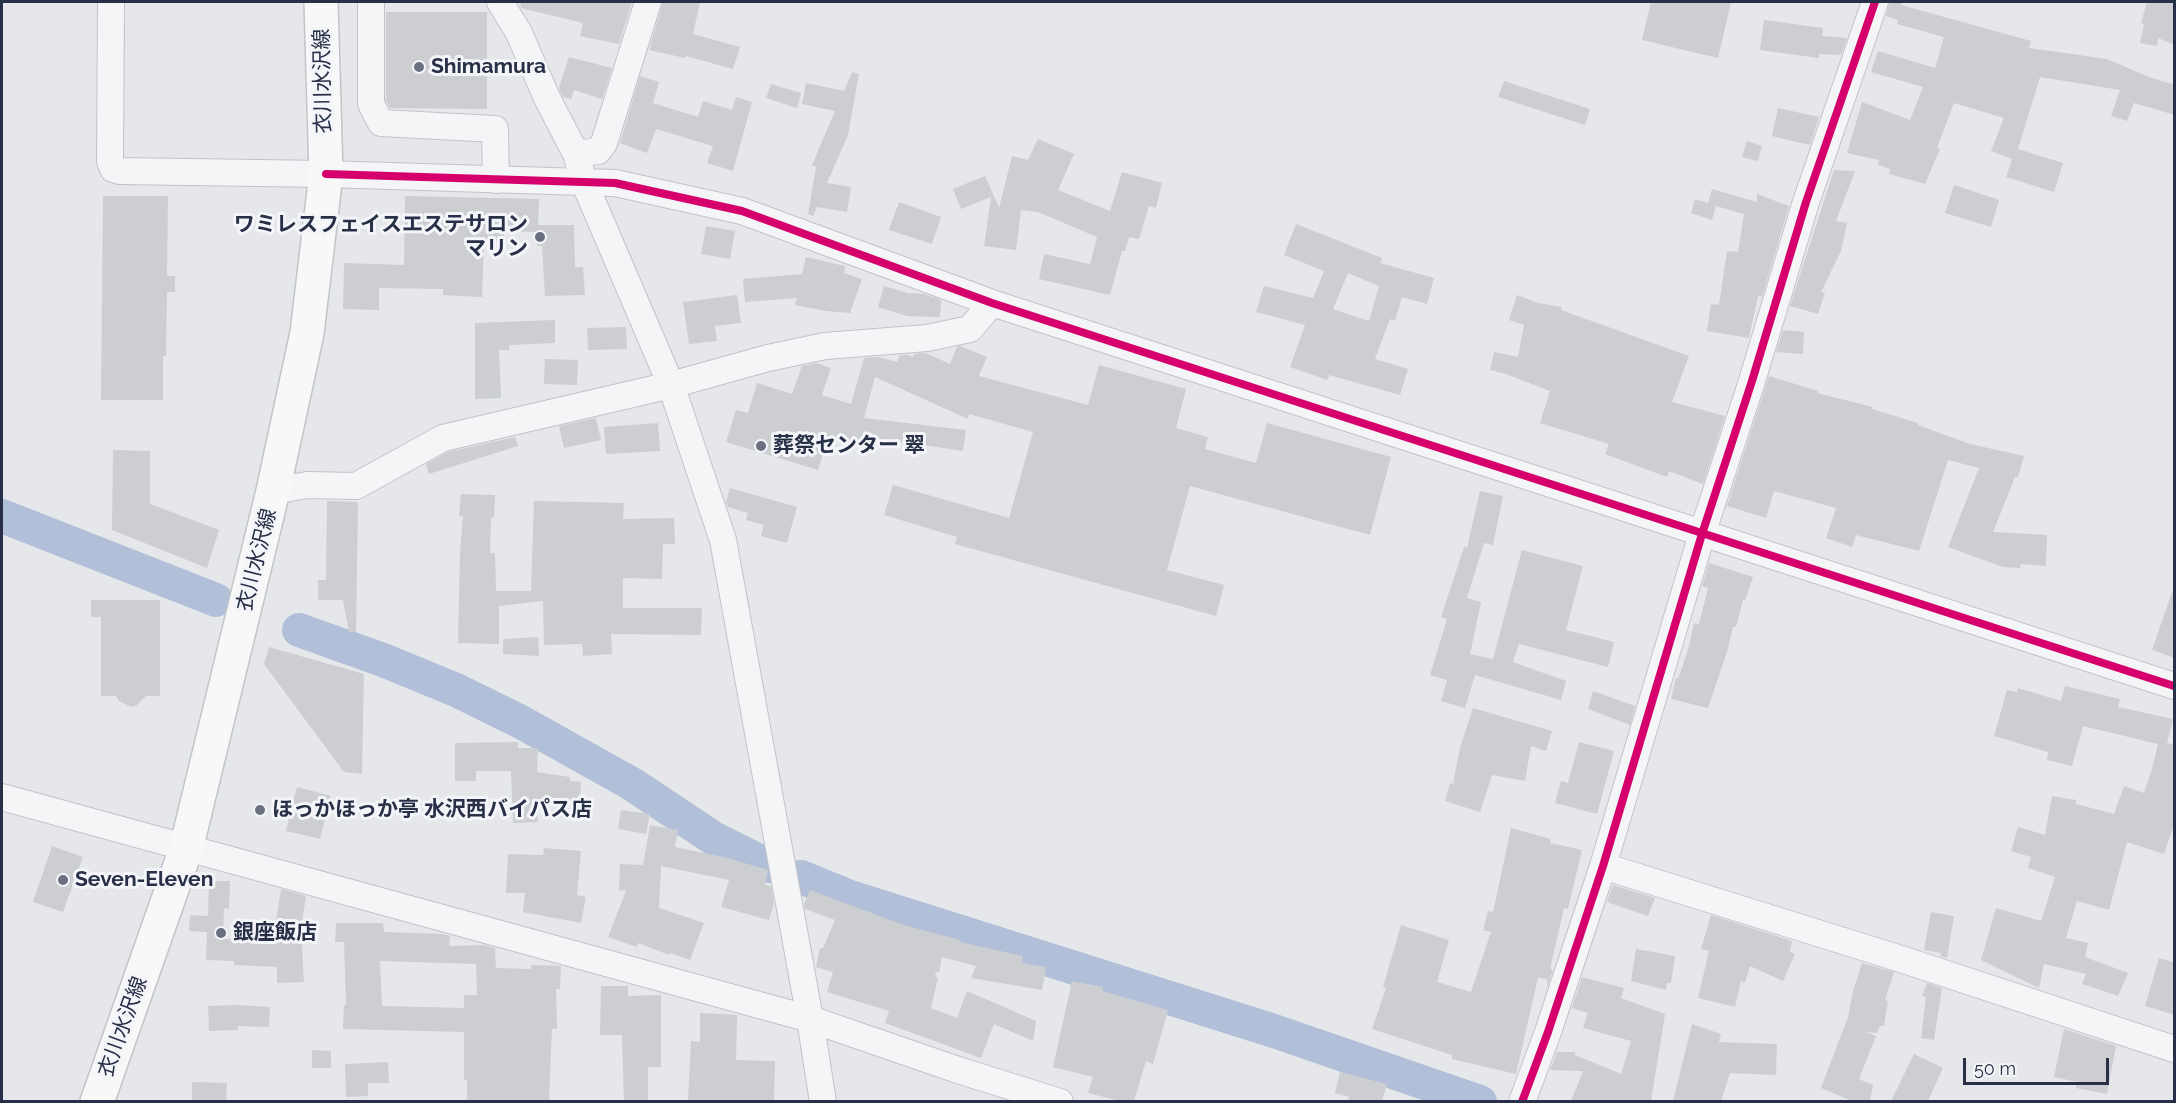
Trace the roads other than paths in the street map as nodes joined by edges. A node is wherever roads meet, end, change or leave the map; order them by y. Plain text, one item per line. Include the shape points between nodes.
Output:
1 (111, 2) edge
2 (321, 2) edge
3 (371, 2) edge
4 (500, 2) edge
5 (648, 2) edge
6 (1875, 2) edge
7 (576, 154) junction
8 (326, 174) junction
9 (496, 180) junction
10 (584, 182) junction
11 (992, 303) junction
12 (671, 385) junction
13 (273, 491) junction
14 (1702, 534) junction
15 (2175, 686) edge
16 (2, 797) edge
17 (186, 849) junction
18 (1603, 866) junction
19 (810, 1019) junction
20 (2175, 1049) edge
21 (97, 1101) edge
22 (823, 1101) edge
23 (1060, 1101) edge
24 (1522, 1101) edge

1 - 8 street via 113,169
2 - 8 main road, 衣川水沢線
3 - 9 street via 370,104 381,123 495,129
4 - 7 street via 519,33
5 - 7 street via 604,143 598,151
6 - 14 street via 1806,202
7 - 10 street
8 - 9 street
8 - 13 main road, 衣川水沢線 via 307,333
9 - 10 street
10 - 11 street via 615,183 742,211
10 - 12 street
11 - 12 street via 970,329 927,338 825,346
11 - 14 street
12 - 13 street via 443,438 356,486 307,485
12 - 19 street via 723,540
13 - 17 main road, 衣川水沢線
14 - 15 street
14 - 18 street
16 - 17 street
17 - 19 street
17 - 21 main road, 衣川水沢線
18 - 20 street
18 - 24 street
19 - 22 street
19 - 23 street

